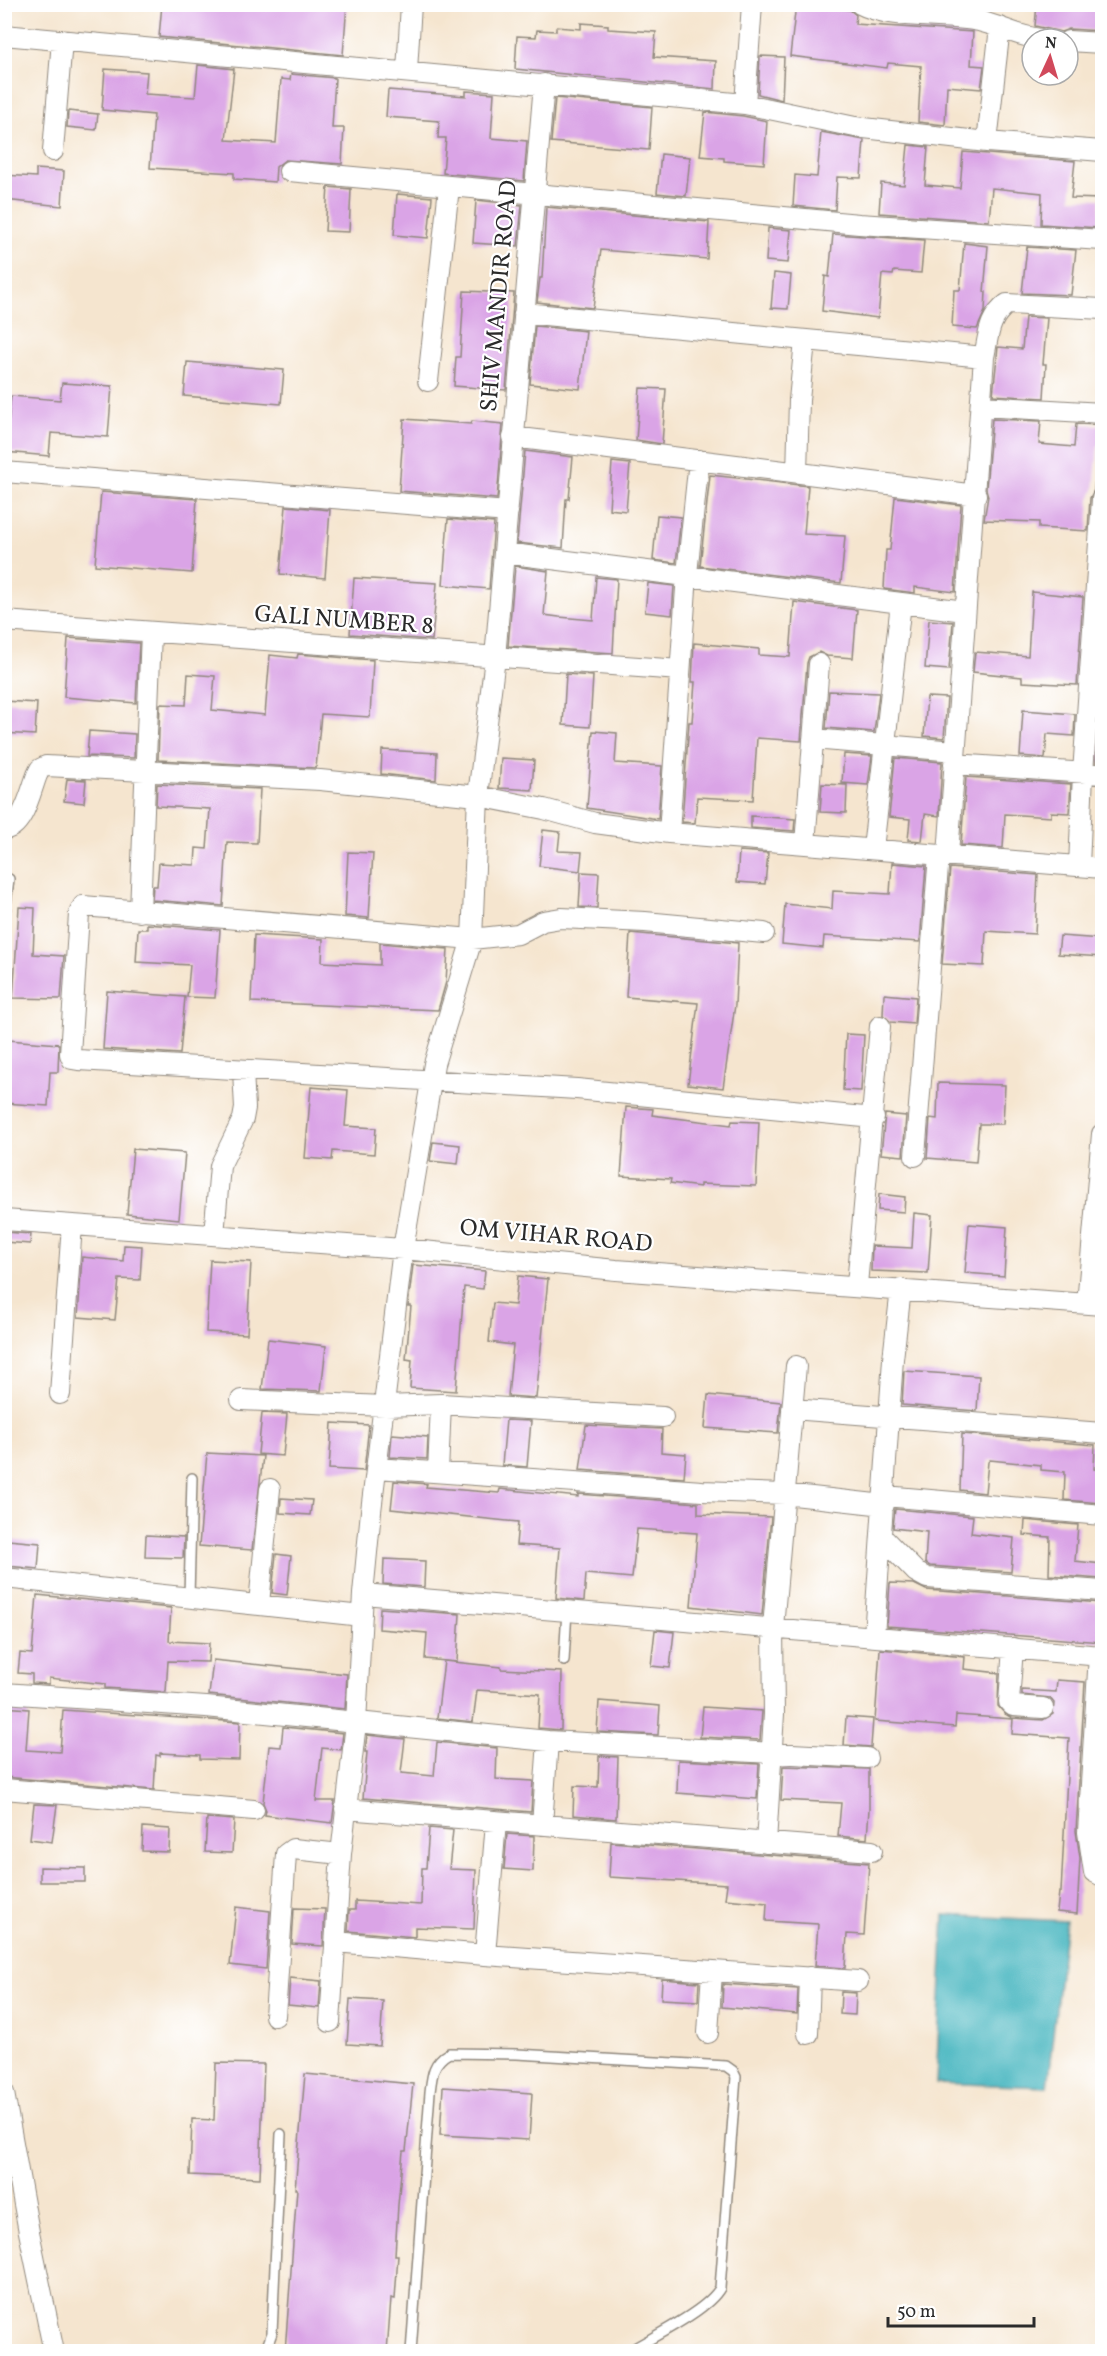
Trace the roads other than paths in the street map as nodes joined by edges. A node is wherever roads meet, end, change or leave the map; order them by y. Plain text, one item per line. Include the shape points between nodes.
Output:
1 (411, 4) edge
2 (752, 4) edge
3 (860, 4) edge
4 (1000, 27) junction
5 (4, 34) edge
6 (1020, 35) edge
7 (62, 40) junction
8 (1080, 42) edge
9 (1102, 43) edge
10 (407, 71) junction
11 (544, 84) junction
12 (745, 104) junction
13 (987, 142) junction
14 (1102, 150) edge
15 (53, 152) dead end
16 (289, 171) dead end
17 (449, 187) junction
18 (536, 195) junction
19 (1102, 240) edge
20 (1102, 309) edge
21 (524, 313) junction
22 (805, 341) junction
23 (984, 357) junction
24 (428, 381) dead end
25 (981, 406) junction
26 (1102, 413) edge
27 (513, 437) junction
28 (699, 460) junction
29 (4, 472) edge
30 (797, 473) junction
31 (976, 495) junction
32 (1102, 500) edge
33 (508, 512) junction
34 (504, 553) junction
35 (687, 574) junction
36 (901, 603) junction
37 (965, 611) junction
38 (4, 621) edge
39 (151, 632) junction
40 (495, 658) junction
41 (819, 664) dead end
42 (680, 670) junction
43 (813, 739) junction
44 (885, 746) junction
45 (954, 757) junction
46 (146, 770) junction
47 (1093, 774) edge
48 (478, 796) junction
49 (4, 829) edge
50 (669, 833) junction
51 (805, 844) junction
52 (873, 849) junction
53 (943, 855) junction
54 (1079, 866) junction
55 (1102, 868) edge
56 (9, 879) dead end
57 (140, 912) junction
58 (4, 919) edge
59 (764, 933) dead end
60 (472, 939) junction
61 (880, 1026) dead end
62 (243, 1071) junction
63 (430, 1081) junction
64 (874, 1118) junction
65 (1102, 1134) edge
66 (915, 1156) dead end
67 (4, 1220) edge
68 (72, 1225) junction
69 (214, 1235) junction
70 (403, 1249) junction
71 (857, 1286) junction
72 (901, 1289) junction
73 (1095, 1304) edge
74 (796, 1366) dead end
75 (60, 1395) dead end
76 (242, 1400) dead end
77 (441, 1404) junction
78 (385, 1406) junction
79 (792, 1409) junction
80 (890, 1416) junction
81 (663, 1417) dead end
82 (1102, 1433) edge
83 (377, 1468) junction
84 (438, 1472) junction
85 (192, 1478) dead end
86 (270, 1489) dead end
87 (785, 1494) junction
88 (885, 1500) junction
89 (1102, 1515) edge
90 (882, 1537) junction
91 (4, 1578) edge
92 (1102, 1591) edge
93 (363, 1594) junction
94 (189, 1597) junction
95 (259, 1604) junction
96 (567, 1610) junction
97 (362, 1616) junction
98 (773, 1627) junction
99 (874, 1636) junction
100 (1013, 1648) junction
101 (1101, 1656) edge
102 (564, 1662) dead end
103 (4, 1693) edge
104 (1043, 1708) dead end
105 (356, 1723) junction
106 (548, 1741) junction
107 (771, 1754) junction
108 (867, 1758) dead end
109 (4, 1789) edge
110 (1096, 1789) edge
111 (345, 1809) junction
112 (254, 1810) dead end
113 (496, 1822) junction
114 (542, 1825) junction
115 (766, 1843) junction
116 (872, 1851) dead end
117 (341, 1854) junction
118 (1102, 1876) edge
119 (335, 1942) junction
120 (485, 1955) junction
121 (712, 1972) junction
122 (810, 1977) junction
123 (858, 1981) dead end
124 (275, 2016) dead end
125 (330, 2022) dead end
126 (708, 2033) dead end
127 (808, 2034) dead end
128 (4, 2093) edge
129 (7, 2120) edge
130 (280, 2134) dead end
131 (54, 2352) edge
132 (265, 2352) edge
133 (411, 2352) edge
134 (628, 2352) edge

1 - 10 street
2 - 12 street
3 - 4 street via 876,10
4 - 6 street
4 - 13 street
5 - 7 street
7 - 10 street
7 - 15 street
8 - 9 street
10 - 11 street
11 - 12 street
11 - 18 street, SHIV MANDIR ROAD
12 - 13 street via 855,127
13 - 14 street
16 - 17 street
17 - 18 street
17 - 24 street
18 - 19 street via 860,224
18 - 21 street, SHIV MANDIR ROAD
20 - 23 street via 1007,304 991,322
21 - 22 street
21 - 27 street, SHIV MANDIR ROAD
22 - 23 street
22 - 30 street via 798,400
23 - 25 street
25 - 26 street
25 - 31 street
27 - 28 street
27 - 33 street, SHIV MANDIR ROAD
28 - 30 street
28 - 35 street
29 - 33 street
30 - 31 street
31 - 37 street
32 - 47 street
33 - 34 street, SHIV MANDIR ROAD
34 - 35 street
34 - 40 street, SHIV MANDIR ROAD
35 - 36 street
35 - 42 street
36 - 37 street
36 - 44 street
37 - 45 street
38 - 39 street, GALI NUMBER 8
39 - 40 street, GALI NUMBER 8
39 - 46 street
40 - 42 street, GALI NUMBER 8
40 - 48 street, SHIV MANDIR ROAD
41 - 43 street
42 - 50 street
43 - 44 street
43 - 51 street
44 - 45 street
44 - 52 street
45 - 47 street
45 - 53 street
46 - 48 street via 320,780
46 - 49 street via 46,766 37,775 18,823
46 - 57 street
47 - 54 street
48 - 50 street via 595,823
48 - 60 street, SHIV MANDIR ROAD
50 - 51 street
51 - 52 street
52 - 53 street
53 - 54 street
53 - 66 street
54 - 55 street
56 - 58 lane
57 - 60 street
57 - 62 street via 88,905 80,909 69,1049 72,1059
59 - 60 street via 561,918 543,921 518,934
60 - 63 street, SHIV MANDIR ROAD
61 - 64 street
62 - 63 street
62 - 69 street via 245,1108 220,1166
63 - 64 street via 577,1089
63 - 70 street, SHIV MANDIR ROAD
64 - 71 street
65 - 73 street
67 - 68 street, OM VIHAR ROAD
68 - 69 street, OM VIHAR ROAD
68 - 75 street
69 - 70 street, OM VIHAR ROAD
70 - 71 street, OM VIHAR ROAD via 616,1270
70 - 78 street, SHIV MANDIR ROAD
71 - 72 street, OM VIHAR ROAD
72 - 73 street, OM VIHAR ROAD
72 - 80 street
74 - 79 street
76 - 78 street
77 - 78 street
77 - 81 street
77 - 84 street
78 - 83 street, SHIV MANDIR ROAD
79 - 80 street
79 - 87 street
80 - 82 street
80 - 88 street
83 - 84 street
83 - 93 street, SHIV MANDIR ROAD
84 - 87 street
85 - 94 lane
86 - 95 street
87 - 88 street
87 - 98 street
88 - 89 street
88 - 90 street
90 - 92 street via 927,1578
90 - 99 street
91 - 94 street
93 - 96 street
93 - 97 street, SHIV MANDIR ROAD
94 - 95 street
95 - 97 street
96 - 98 street
96 - 102 lane
97 - 105 street, SHIV MANDIR ROAD
98 - 99 street
98 - 107 street
99 - 100 street
100 - 101 street
100 - 104 street via 1009,1702 1013,1706
101 - 110 street
103 - 105 street via 206,1707
105 - 106 street
105 - 111 street, SHIV MANDIR ROAD
106 - 107 street
106 - 114 street
107 - 108 street
107 - 115 street
109 - 112 street
110 - 118 street via 1089,1832 1092,1864
111 - 113 street
111 - 117 street, SHIV MANDIR ROAD
113 - 114 street
113 - 120 street
114 - 115 street
115 - 116 street
117 - 119 street, SHIV MANDIR ROAD
117 - 124 street via 293,1849 286,1854
119 - 120 street
119 - 125 street, SHIV MANDIR ROAD
120 - 121 street
121 - 122 street
121 - 126 street
122 - 123 street
122 - 127 street
128 - 129 street
129 - 131 street
130 - 132 lane via 272,2333
133 - 134 lane via 430,2092 436,2063 442,2057 449,2053 517,2054 726,2066 736,2077 720,2288 704,2306

